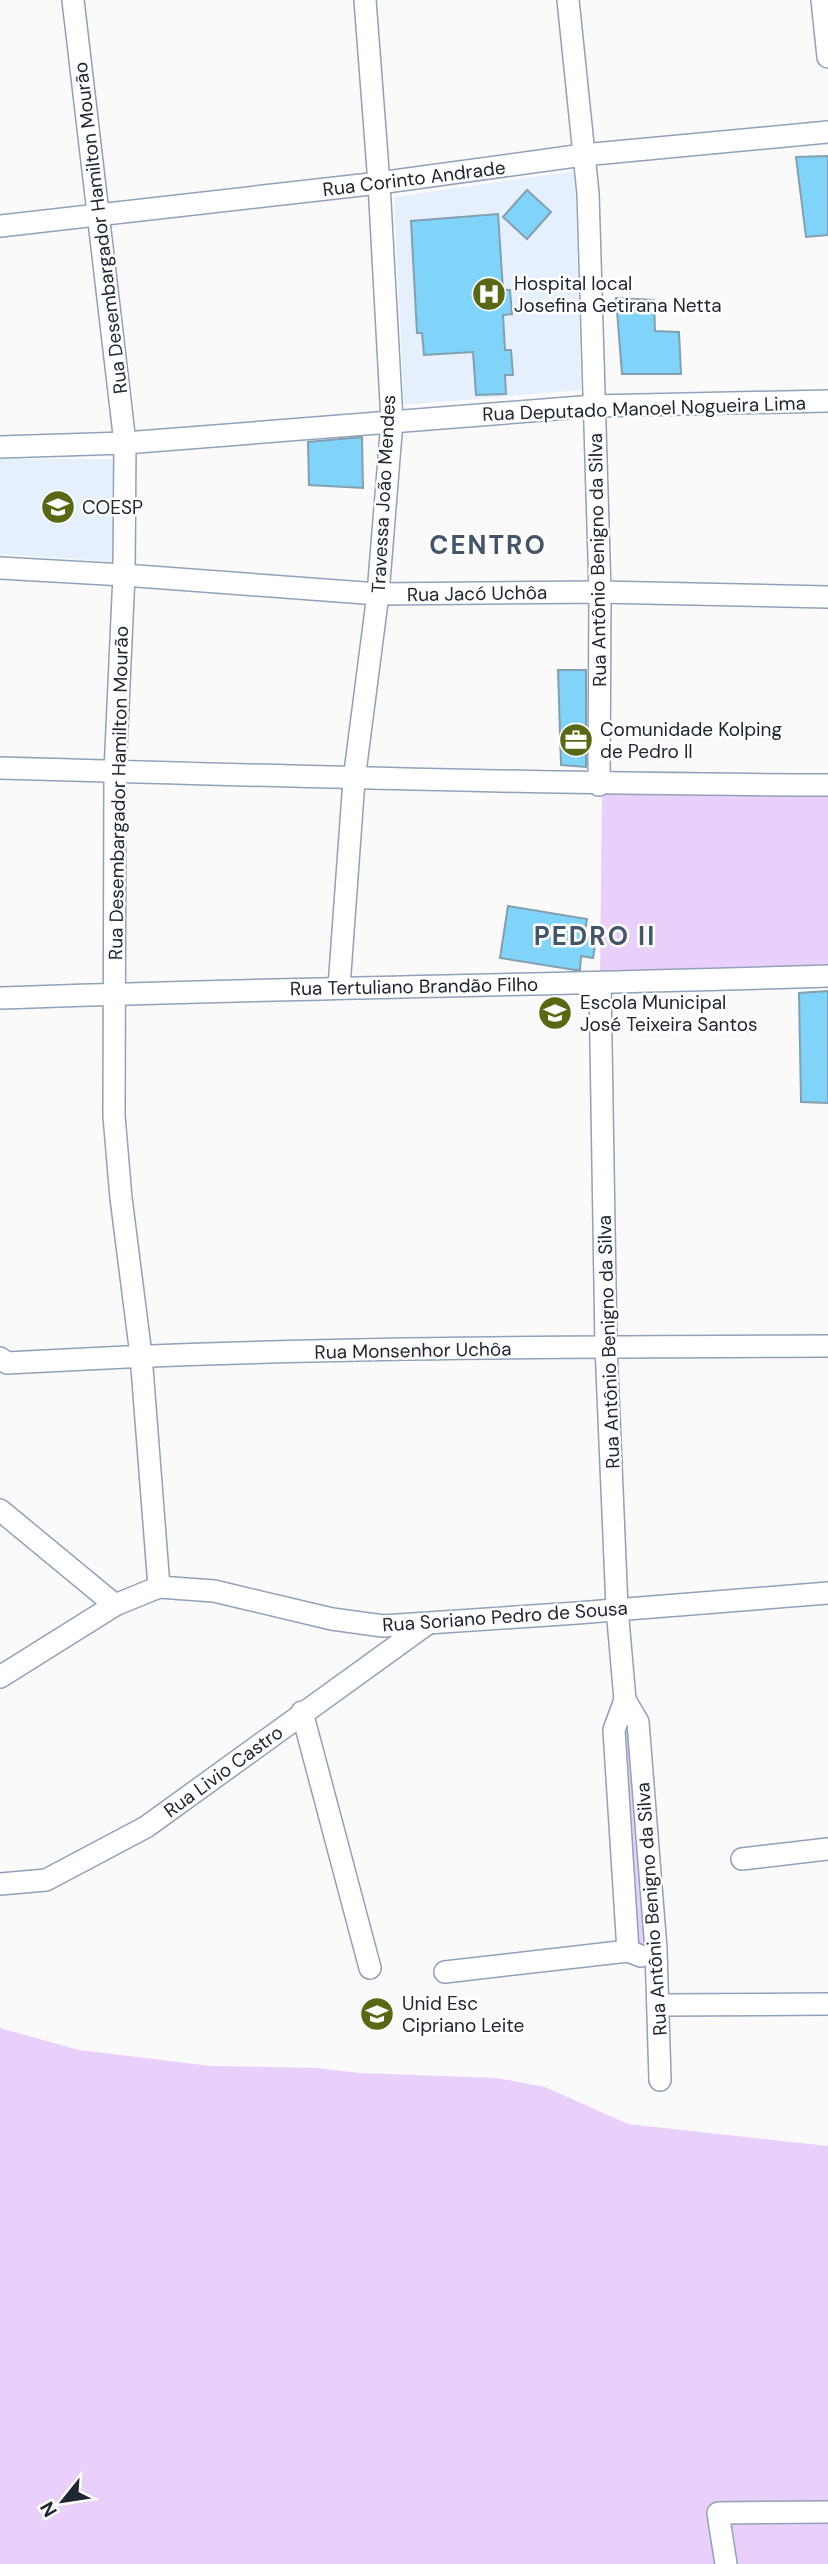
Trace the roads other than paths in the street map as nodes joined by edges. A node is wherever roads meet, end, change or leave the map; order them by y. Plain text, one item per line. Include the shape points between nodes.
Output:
1 (73, 0) edge
2 (365, 0) edge
3 (568, 0) edge
4 (822, 0) edge
5 (828, 57) edge
6 (828, 132) edge
7 (583, 155) junction
8 (379, 183) junction
9 (99, 215) junction
10 (0, 226) edge
11 (828, 401) edge
12 (594, 406) junction
13 (392, 421) junction
14 (125, 443) junction
15 (0, 447) edge
16 (0, 568) edge
17 (124, 575) junction
18 (600, 592) junction
19 (378, 594) junction
20 (828, 597) edge
21 (0, 768) edge
22 (115, 772) junction
23 (354, 779) junction
24 (599, 785) junction
25 (828, 785) edge
26 (828, 976) edge
27 (600, 983) junction
28 (339, 987) junction
29 (114, 994) junction
30 (0, 998) edge
31 (606, 1346) junction
32 (828, 1346) edge
33 (141, 1355) junction
34 (2, 1364) edge
35 (0, 1510) edge
36 (159, 1587) junction
37 (828, 1593) edge
38 (115, 1605) junction
39 (617, 1608) junction
40 (429, 1622) junction
41 (0, 1677) edge
42 (625, 1700) junction
43 (302, 1712) junction
44 (828, 1849) edge
45 (742, 1859) dead end
46 (0, 1884) edge
47 (656, 1949) junction
48 (628, 1951) junction
49 (370, 1968) dead end
50 (445, 1972) dead end
51 (828, 2004) edge
52 (659, 2005) junction
53 (660, 2080) dead end
54 (828, 2512) edge
55 (726, 2564) edge

1 - 9 street, Rua Desembargador Hamilton Mourão
2 - 8 street, Travessa João Mendes
3 - 7 street, Rua Antônio Benigno da Silva
4 - 5 street
6 - 7 street, Rua Corinto Andrade
7 - 8 street, Rua Corinto Andrade
7 - 12 street, Rua Antônio Benigno da Silva
8 - 9 street, Rua Corinto Andrade
8 - 13 street, Travessa João Mendes
9 - 10 street, Rua Corinto Andrade
9 - 14 street, Rua Desembargador Hamilton Mourão
11 - 12 street, Rua Deputado Manoel Nogueira Lima
12 - 13 street, Rua Deputado Manoel Nogueira Lima
12 - 18 street, Rua Antônio Benigno da Silva
13 - 14 street, Rua Deputado Manoel Nogueira Lima
13 - 19 street, Travessa João Mendes
14 - 15 street, Rua Deputado Manoel Nogueira Lima
14 - 17 street, Rua Desembargador Hamilton Mourão
16 - 17 street, Rua Jacó Uchôa
17 - 19 street, Rua Jacó Uchôa
17 - 22 street, Rua Desembargador Hamilton Mourão
18 - 19 street, Rua Jacó Uchôa
18 - 20 street, Rua Jacó Uchôa
18 - 24 street, Rua Antônio Benigno da Silva
19 - 23 street, Travessa João Mendes
21 - 22 street
22 - 23 street
22 - 29 street, Rua Desembargador Hamilton Mourão
23 - 24 street
23 - 28 street, Travessa João Mendes
24 - 25 street
26 - 27 street, Rua Tertuliano Brandão Filho
27 - 28 street, Rua Tertuliano Brandão Filho
27 - 31 street, Rua Antônio Benigno da Silva
28 - 29 street, Rua Tertuliano Brandão Filho
29 - 30 street, Rua Tertuliano Brandão Filho
29 - 33 street, Rua Desembargador Hamilton Mourão via 114,1116
31 - 32 street, Rua Monsenhor Uchôa
31 - 33 street, Rua Monsenhor Uchôa
31 - 39 street, Rua Antônio Benigno da Silva
33 - 34 street, Rua Monsenhor Uchôa
33 - 36 street, Rua Desembargador Hamilton Mourão
35 - 38 street
36 - 38 street, Rua Soriano Pedro de Sousa
36 - 40 street, Rua Soriano Pedro de Sousa via 214,1591 383,1626
37 - 39 street, Rua Soriano Pedro de Sousa
38 - 41 street, Rua Soriano Pedro de Sousa
39 - 40 street, Rua Soriano Pedro de Sousa
39 - 42 street, Rua Antônio Benigno da Silva
40 - 43 street, Rua Livio Castro
42 - 47 street, Rua Antônio Benigno da Silva via 638,1722
42 - 48 street, Rua Antônio Benigno da Silva via 614,1731
43 - 46 street, Rua Livio Castro via 146,1827 46,1880
43 - 49 street
44 - 45 street
47 - 48 street via 641,1956
47 - 52 street, Rua Antônio Benigno da Silva
48 - 50 street
51 - 52 street
52 - 53 street, Rua Antônio Benigno da Silva
54 - 55 street via 718,2513

